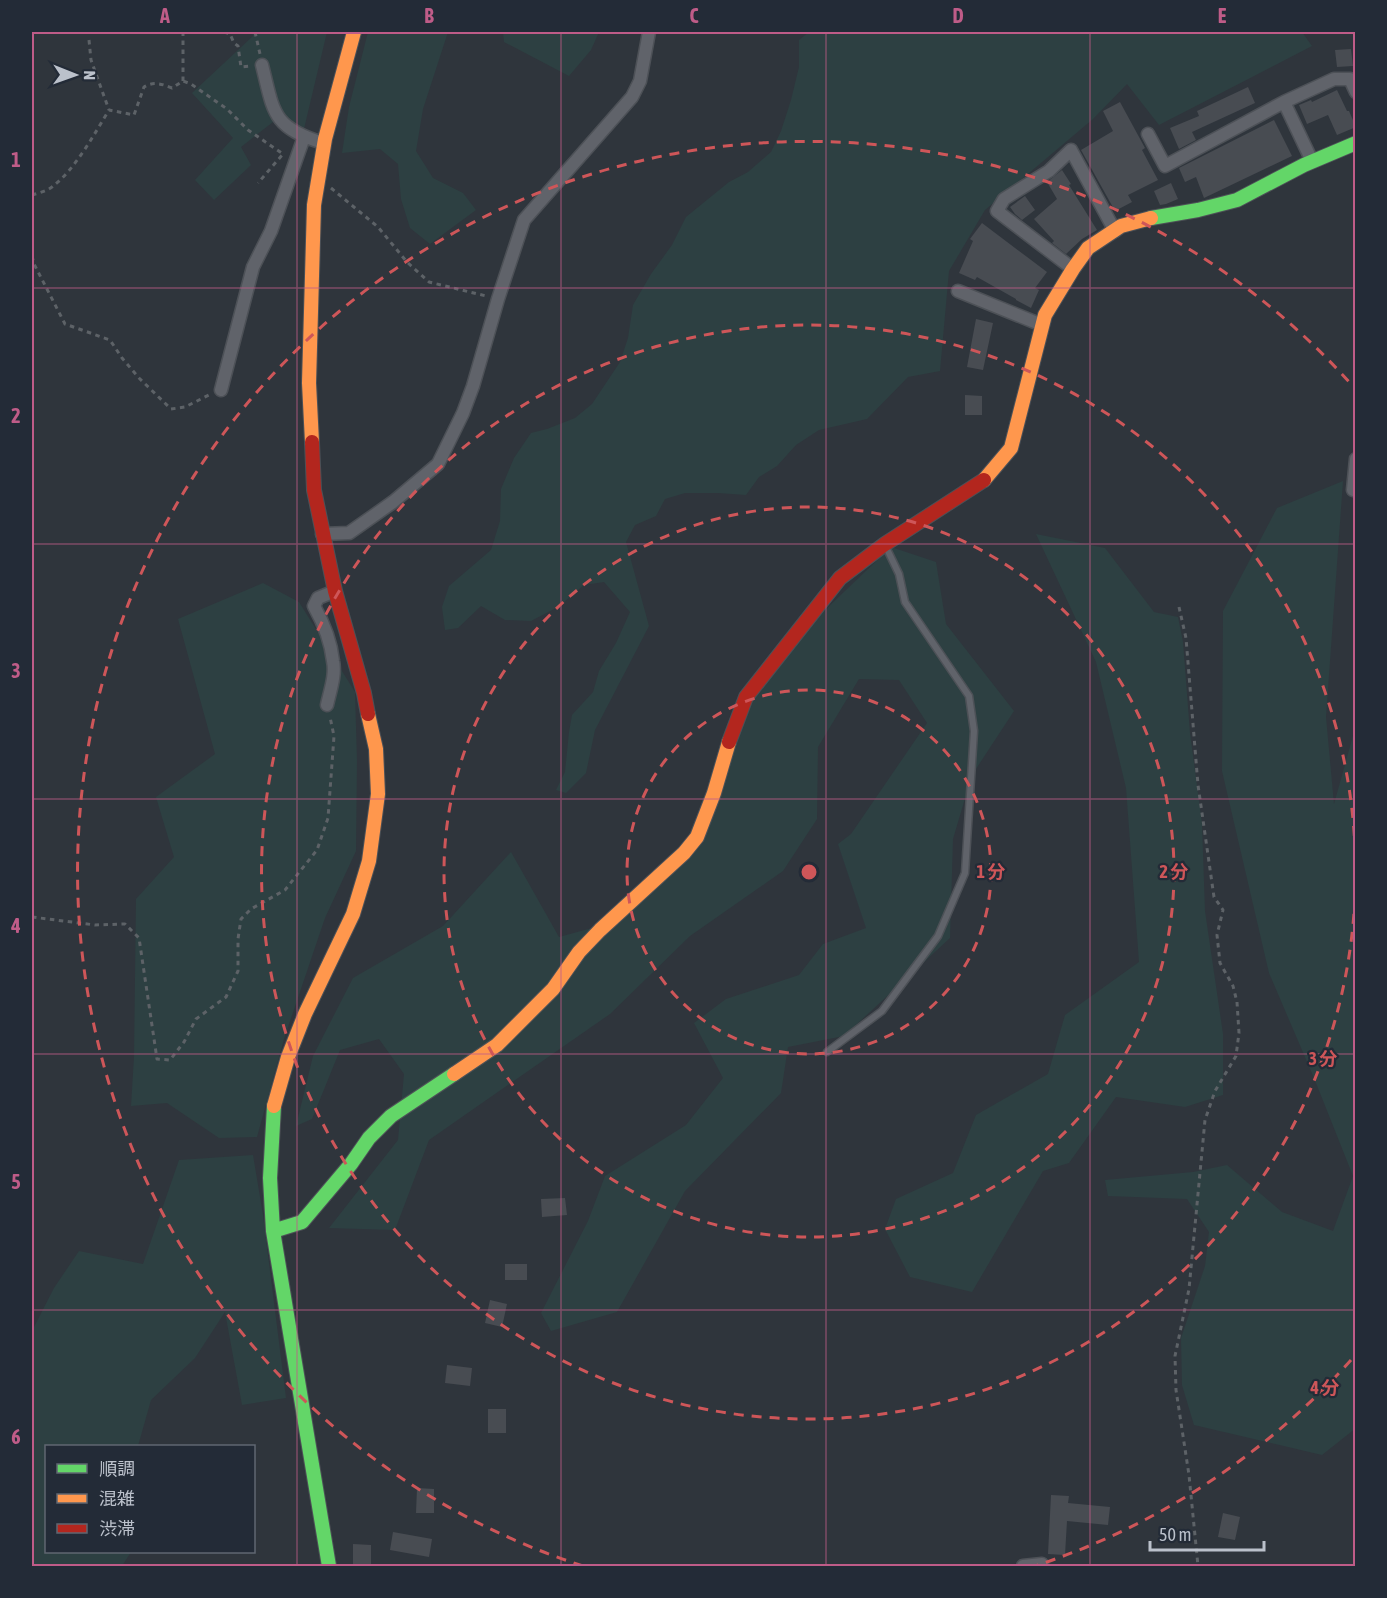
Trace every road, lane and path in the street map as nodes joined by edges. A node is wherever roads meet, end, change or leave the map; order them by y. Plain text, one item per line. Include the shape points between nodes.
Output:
1 (183, 32) edge
2 (224, 32) edge
3 (255, 32) edge
4 (354, 32) edge
5 (649, 32) edge
6 (89, 40) dead end
7 (262, 65) junction
8 (183, 81) junction
9 (1356, 92) edge
10 (1284, 102) junction
11 (109, 110) junction
12 (1148, 134) dead end
13 (304, 137) junction
14 (323, 143) junction
15 (1356, 143) edge
16 (1312, 161) junction
17 (258, 183) dead end
18 (325, 183) dead end
19 (32, 195) edge
20 (1115, 231) junction
21 (32, 256) edge
22 (1073, 269) junction
23 (958, 291) dead end
24 (498, 299) junction
25 (1042, 325) junction
26 (221, 390) joint
27 (1356, 459) edge
28 (1353, 490) dead end
29 (322, 534) junction
30 (885, 544) junction
31 (335, 591) junction
32 (1179, 607) dead end
33 (327, 705) joint
34 (32, 917) edge
35 (827, 1052) dead end
36 (273, 1231) junction
37 (1042, 1564) dead end
38 (329, 1566) edge
39 (1023, 1566) edge
40 (1198, 1566) edge

1 - 8 path
2 - 7 path via 238,46 241,67
3 - 7 path
4 - 14 street
5 - 24 street via 640,81 632,97 524,220
6 - 11 path via 91,60
7 - 13 street via 273,108 282,122
8 - 11 path via 172,88 150,83 144,87 134,115
8 - 17 path via 227,109 248,130 283,154
9 - 10 street via 1350,79 1334,79
10 - 12 street via 1165,166
10 - 16 street
11 - 19 path via 66,174 52,187
13 - 14 street
13 - 26 street via 271,231 253,267
14 - 29 street via 314,205 309,383 314,490
15 - 16 street
16 - 20 street via 1237,200 1158,216
18 - 24 path via 378,227 429,282
20 - 22 street via 1088,248
20 - 22 street via 1071,150 1049,171 1004,199 997,211
21 - 26 path via 65,324 110,340 139,378 171,409
22 - 25 street
23 - 25 street
24 - 29 street via 473,386 438,464 349,533
25 - 30 street via 1011,448 985,479
27 - 28 street
29 - 31 street
30 - 35 lane via 899,574 905,602 969,696 974,731 964,873 938,936 882,1011
30 - 36 street via 840,578 746,697 697,837 684,853 600,930 553,989 497,1045 391,1116 302,1222
31 - 33 street via 318,598 314,606 334,662
31 - 36 street via 376,749 378,794 369,861 353,914 305,1014 274,1106 270,1178
32 - 40 path via 1186,638 1198,784 1214,897 1222,910 1217,935 1220,963 1233,986 1239,1033 1236,1056 1215,1090 1205,1120 1189,1289 1175,1356
33 - 34 path via 334,736 328,818 317,850 285,890 251,909 241,920 238,971 226,997 196,1019 170,1060 158,1059 139,938 125,924 95,926
36 - 38 street
37 - 39 street

